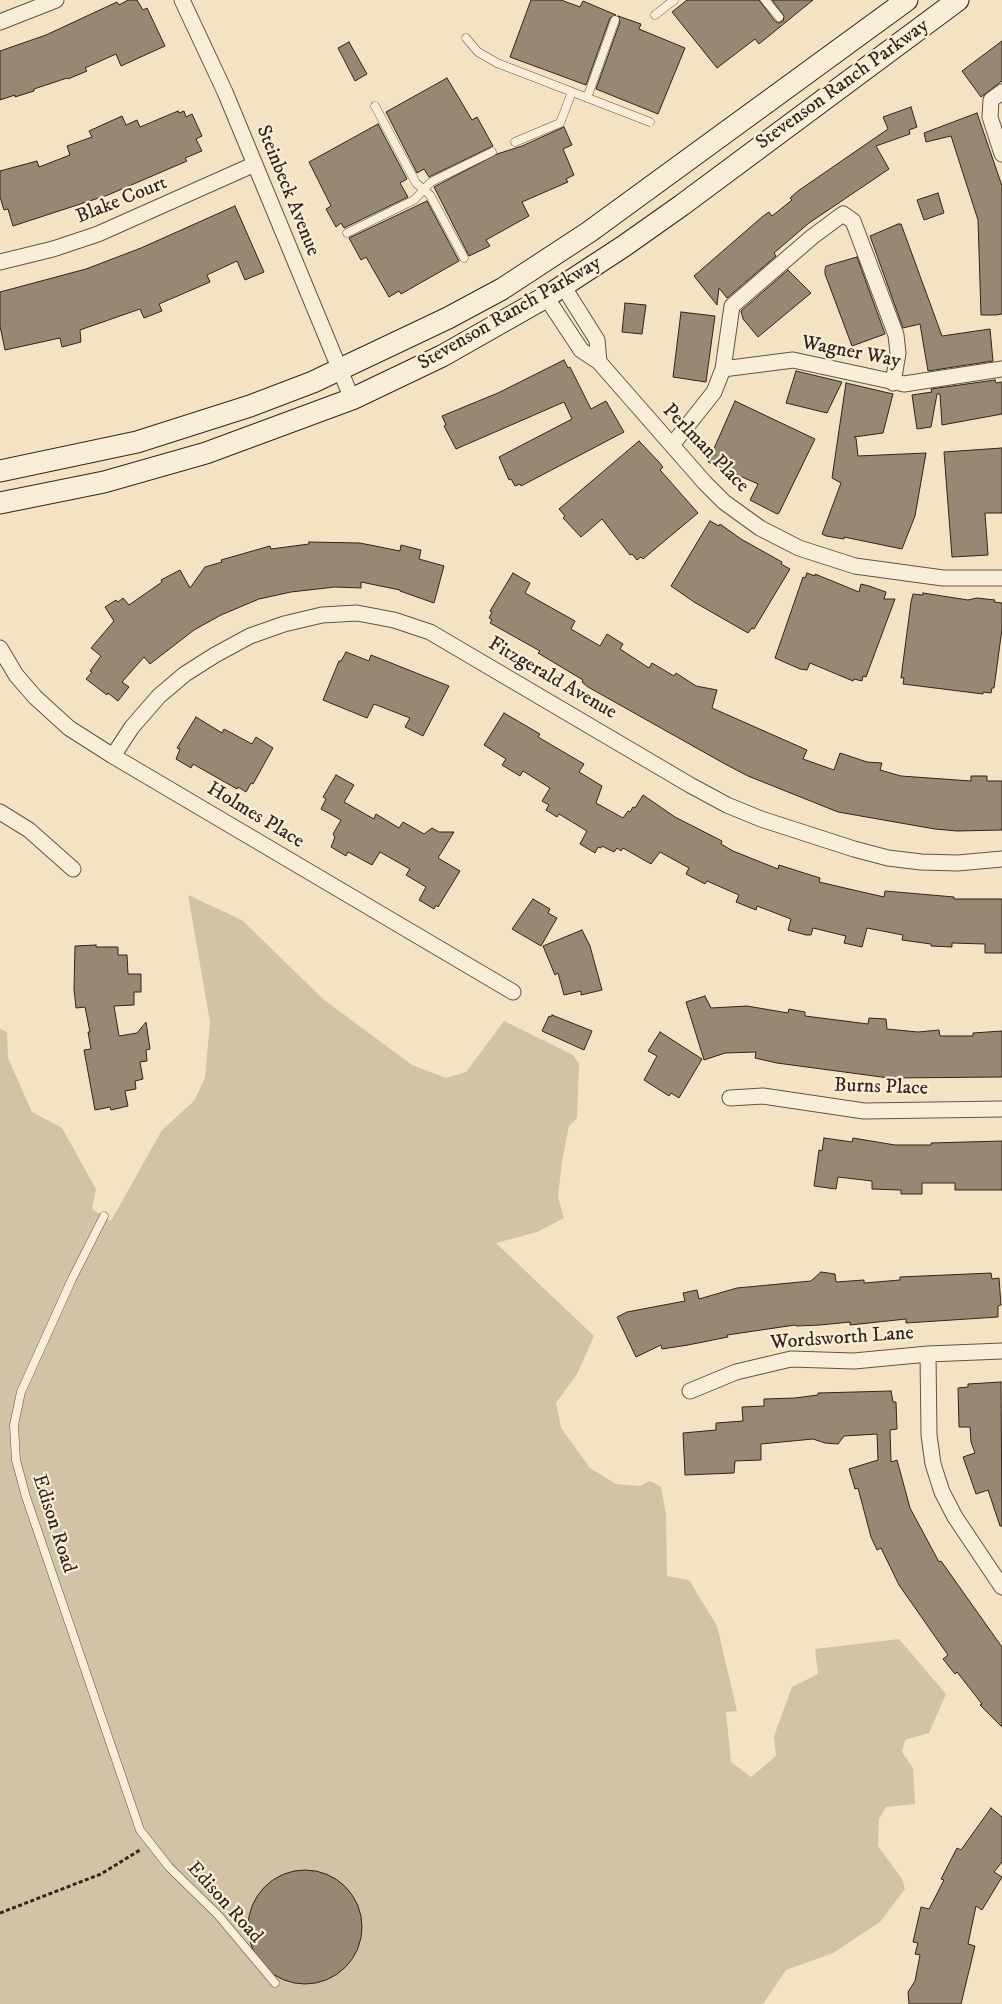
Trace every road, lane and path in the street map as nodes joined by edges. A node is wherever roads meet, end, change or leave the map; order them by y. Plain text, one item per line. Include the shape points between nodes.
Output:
1 (56, 0) edge
2 (182, 0) edge
3 (674, 0) edge
4 (766, 0) edge
5 (907, 0) edge
6 (958, 0) edge
7 (656, 15) dead end
8 (779, 17) dead end
9 (615, 20) dead end
10 (0, 22) edge
11 (466, 38) dead end
12 (572, 92) junction
13 (1002, 92) edge
14 (587, 98) junction
15 (375, 106) dead end
16 (650, 122) dead end
17 (515, 142) dead end
18 (492, 152) dead end
19 (1002, 154) edge
20 (255, 164) junction
21 (423, 190) junction
22 (346, 232) dead end
23 (464, 258) dead end
24 (0, 262) edge
25 (555, 292) junction
26 (340, 368) junction
27 (723, 369) junction
28 (1002, 369) edge
29 (893, 382) junction
30 (352, 399) junction
31 (672, 445) junction
32 (0, 471) edge
33 (0, 502) edge
34 (1002, 578) edge
35 (0, 648) edge
36 (113, 756) junction
37 (0, 812) edge
38 (1002, 859) edge
39 (73, 870) dead end
40 (513, 992) dead end
41 (730, 1098) dead end
42 (1002, 1109) edge
43 (104, 1216) dead end
44 (1002, 1351) edge
45 (928, 1354) junction
46 (690, 1391) dead end
47 (1002, 1587) edge
48 (150, 1844) junction
49 (0, 1913) edge
50 (275, 1983) dead end

1 - 10 street
2 - 20 street, Steinbeck Avenue
3 - 7 lane
4 - 8 lane
5 - 26 main road, Stevenson Ranch Parkway via 548,260 448,318
6 - 25 main road, Stevenson Ranch Parkway via 682,205
9 - 14 lane
11 - 12 lane via 486,58
12 - 14 lane
12 - 17 lane via 560,123
13 - 19 street via 991,100 990,117
14 - 16 lane
15 - 21 lane via 416,183
18 - 21 lane via 431,182
20 - 24 street, Blake Court via 98,234
20 - 26 street, Steinbeck Avenue
21 - 22 lane via 414,200
21 - 23 lane via 430,195
25 - 30 main road, Stevenson Ranch Parkway via 442,356
25 - 31 street, Perlman Place via 581,350 599,362
26 - 30 street, Steinbeck Avenue
26 - 32 main road, Stevenson Ranch Parkway via 250,406 137,442
27 - 29 street, Wagner Way via 793,360
27 - 29 street via 732,306 843,214 853,221 858,232 896,336 898,353
27 - 31 street via 714,392
28 - 29 street, Wagner Way via 916,384
30 - 33 main road, Stevenson Ranch Parkway via 206,453 104,482
31 - 34 street, Perlman Place via 724,502 760,528 799,548 855,566 962,580
35 - 36 street, Holmes Place via 16,675 50,712
36 - 38 street, Fitzgerald Avenue via 132,727 159,696 215,655 250,636 284,624 322,615 357,613 394,620 430,632 727,805 761,819 888,858 922,862
36 - 40 street, Holmes Place
37 - 39 street via 29,830
41 - 42 street, Burns Place via 763,1096 864,1111
43 - 48 lane, Edison Road via 28,1376 17,1408 16,1460 132,1811
44 - 45 street, Wordsworth Lane
45 - 46 street, Wordsworth Lane via 854,1361 791,1359 736,1372
45 - 47 street via 929,1435 933,1464 955,1517
48 - 49 path via 101,1874
48 - 50 lane, Edison Road via 218,1915

